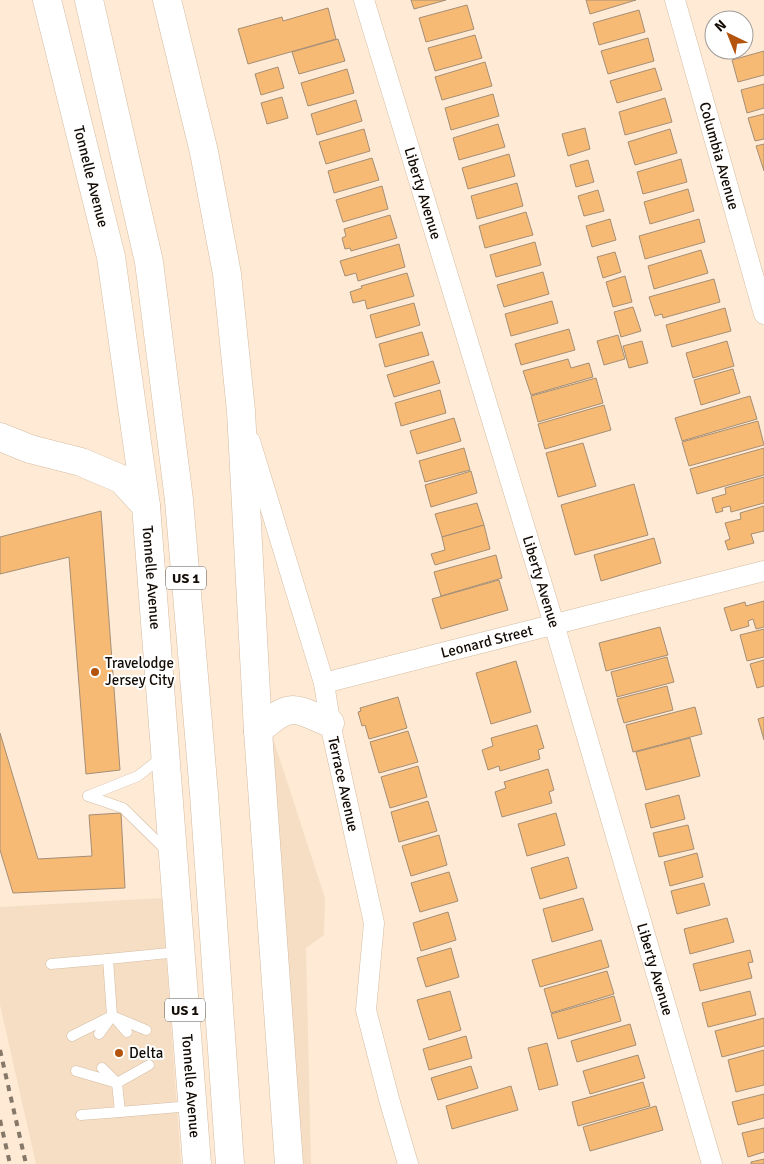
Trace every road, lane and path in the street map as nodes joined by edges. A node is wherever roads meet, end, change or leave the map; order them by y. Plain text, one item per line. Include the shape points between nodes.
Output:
1 (47, 0) edge
2 (89, 0) edge
3 (166, 0) edge
4 (364, 0) edge
5 (675, 0) edge
6 (764, 314) edge
7 (241, 411) junction
8 (0, 437) edge
9 (146, 506) junction
10 (764, 571) edge
11 (554, 624) junction
12 (324, 683) junction
13 (330, 723) junction
14 (258, 730) junction
15 (165, 754) junction
16 (173, 856) junction
17 (180, 952) junction
18 (108, 959) junction
19 (51, 964) dead end
20 (112, 1016) junction
21 (146, 1030) dead end
22 (127, 1032) dead end
23 (99, 1034) dead end
24 (72, 1036) dead end
25 (149, 1065) dead end
26 (130, 1067) dead end
27 (102, 1068) dead end
28 (76, 1071) dead end
29 (118, 1083) junction
30 (192, 1106) junction
31 (120, 1112) junction
32 (81, 1115) dead end
33 (197, 1164) edge
34 (230, 1164) edge
35 (290, 1164) edge
36 (408, 1164) edge
37 (712, 1164) edge

1 - 9 highway, Tonnelle Avenue / US 1 via 111,258
2 - 34 highway, US 1 via 148,262 180,500
3 - 7 highway via 204,152 227,274
4 - 11 street, Liberty Avenue
5 - 6 street, Columbia Avenue
7 - 12 street, Terrace Avenue
7 - 14 highway
8 - 9 highway via 30,449 81,462 121,479
9 - 15 highway, Tonnelle Avenue / US 1
10 - 11 street, Leonard Street
11 - 12 street, Leonard Street
11 - 37 street, Liberty Avenue
12 - 13 street, Terrace Avenue
13 - 14 highway via 299,710 286,710
13 - 36 street, Terrace Avenue via 374,923 366,1010
14 - 35 highway
15 - 16 highway, Tonnelle Avenue / US 1
15 - 16 lane via 138,776 88,796 123,808
16 - 17 highway, Tonnelle Avenue / US 1
17 - 18 lane
17 - 30 highway, Tonnelle Avenue / US 1
18 - 19 lane
18 - 20 lane
20 - 21 lane
20 - 22 lane
20 - 23 lane
20 - 24 lane
25 - 29 lane
26 - 29 lane
27 - 29 lane
28 - 29 lane
29 - 31 lane
30 - 31 lane
30 - 33 highway, Tonnelle Avenue / US 1
31 - 32 lane

